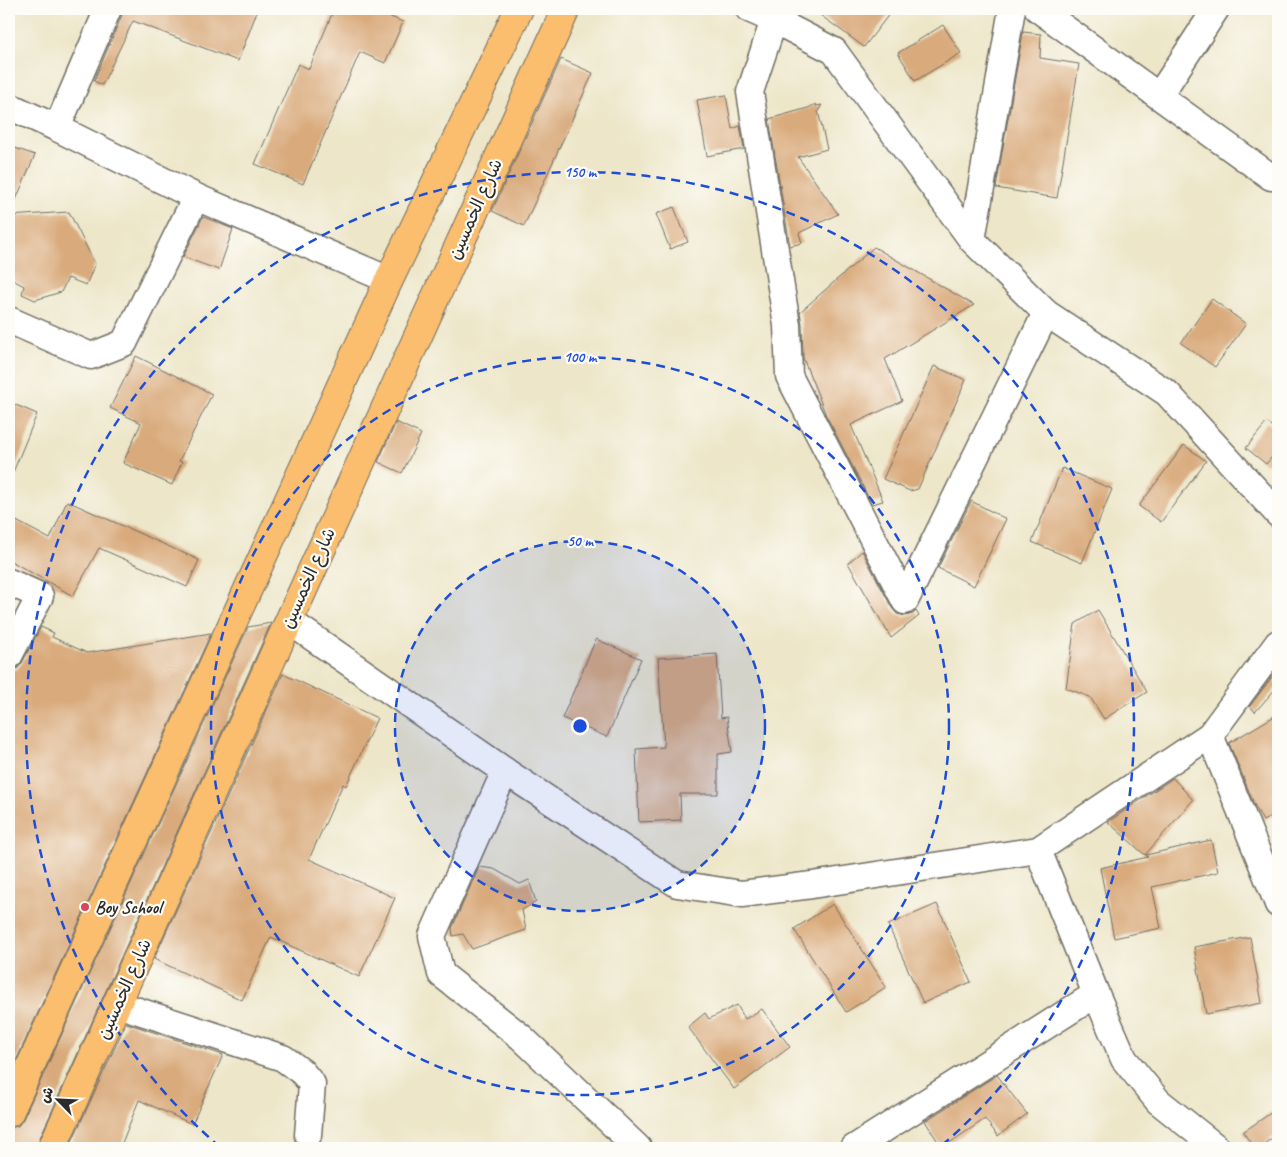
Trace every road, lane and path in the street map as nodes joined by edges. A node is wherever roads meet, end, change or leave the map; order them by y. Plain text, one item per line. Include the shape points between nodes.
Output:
1 (108, 9) edge
2 (519, 9) edge
3 (566, 9) edge
4 (749, 9) edge
5 (1012, 9) edge
6 (1038, 9) edge
7 (1216, 9) edge
8 (774, 20) junction
9 (1159, 96) junction
10 (9, 106) edge
11 (57, 128) junction
12 (1278, 177) edge
13 (196, 197) junction
14 (972, 240) junction
15 (388, 280) junction
16 (1046, 313) junction
17 (9, 320) edge
18 (1278, 514) edge
19 (9, 582) edge
20 (289, 620) junction
21 (1278, 643) edge
22 (9, 656) edge
23 (1210, 735) junction
24 (505, 771) junction
25 (1038, 850) junction
26 (1278, 904) edge
27 (1096, 994) junction
28 (117, 1004) junction
29 (12, 1098) edge
30 (308, 1136) dead end
31 (52, 1148) edge
32 (638, 1148) edge
33 (854, 1148) edge
34 (1217, 1148) edge

1 - 11 street
2 - 15 main road
3 - 20 main road, شارع الخمسين
4 - 8 street
5 - 14 street
6 - 9 street
7 - 9 street
8 - 14 street via 834,52
8 - 16 street via 750,92 787,325 789,376 906,601
9 - 12 street via 1271,177
10 - 11 street
11 - 13 street
13 - 15 street
13 - 17 street via 124,343 92,356
14 - 16 street
15 - 29 main road
16 - 18 street via 1167,393
19 - 22 street via 40,596
20 - 24 street
20 - 28 main road, شارع الخمسين
21 - 23 street
23 - 25 street
23 - 26 street
24 - 25 street via 677,884 742,894
24 - 32 street via 432,936 441,974 521,1037
25 - 27 street
27 - 33 street
27 - 34 street via 1124,1059 1158,1101
28 - 30 street via 282,1058 296,1067 312,1084
28 - 31 main road, شارع الخمسين

